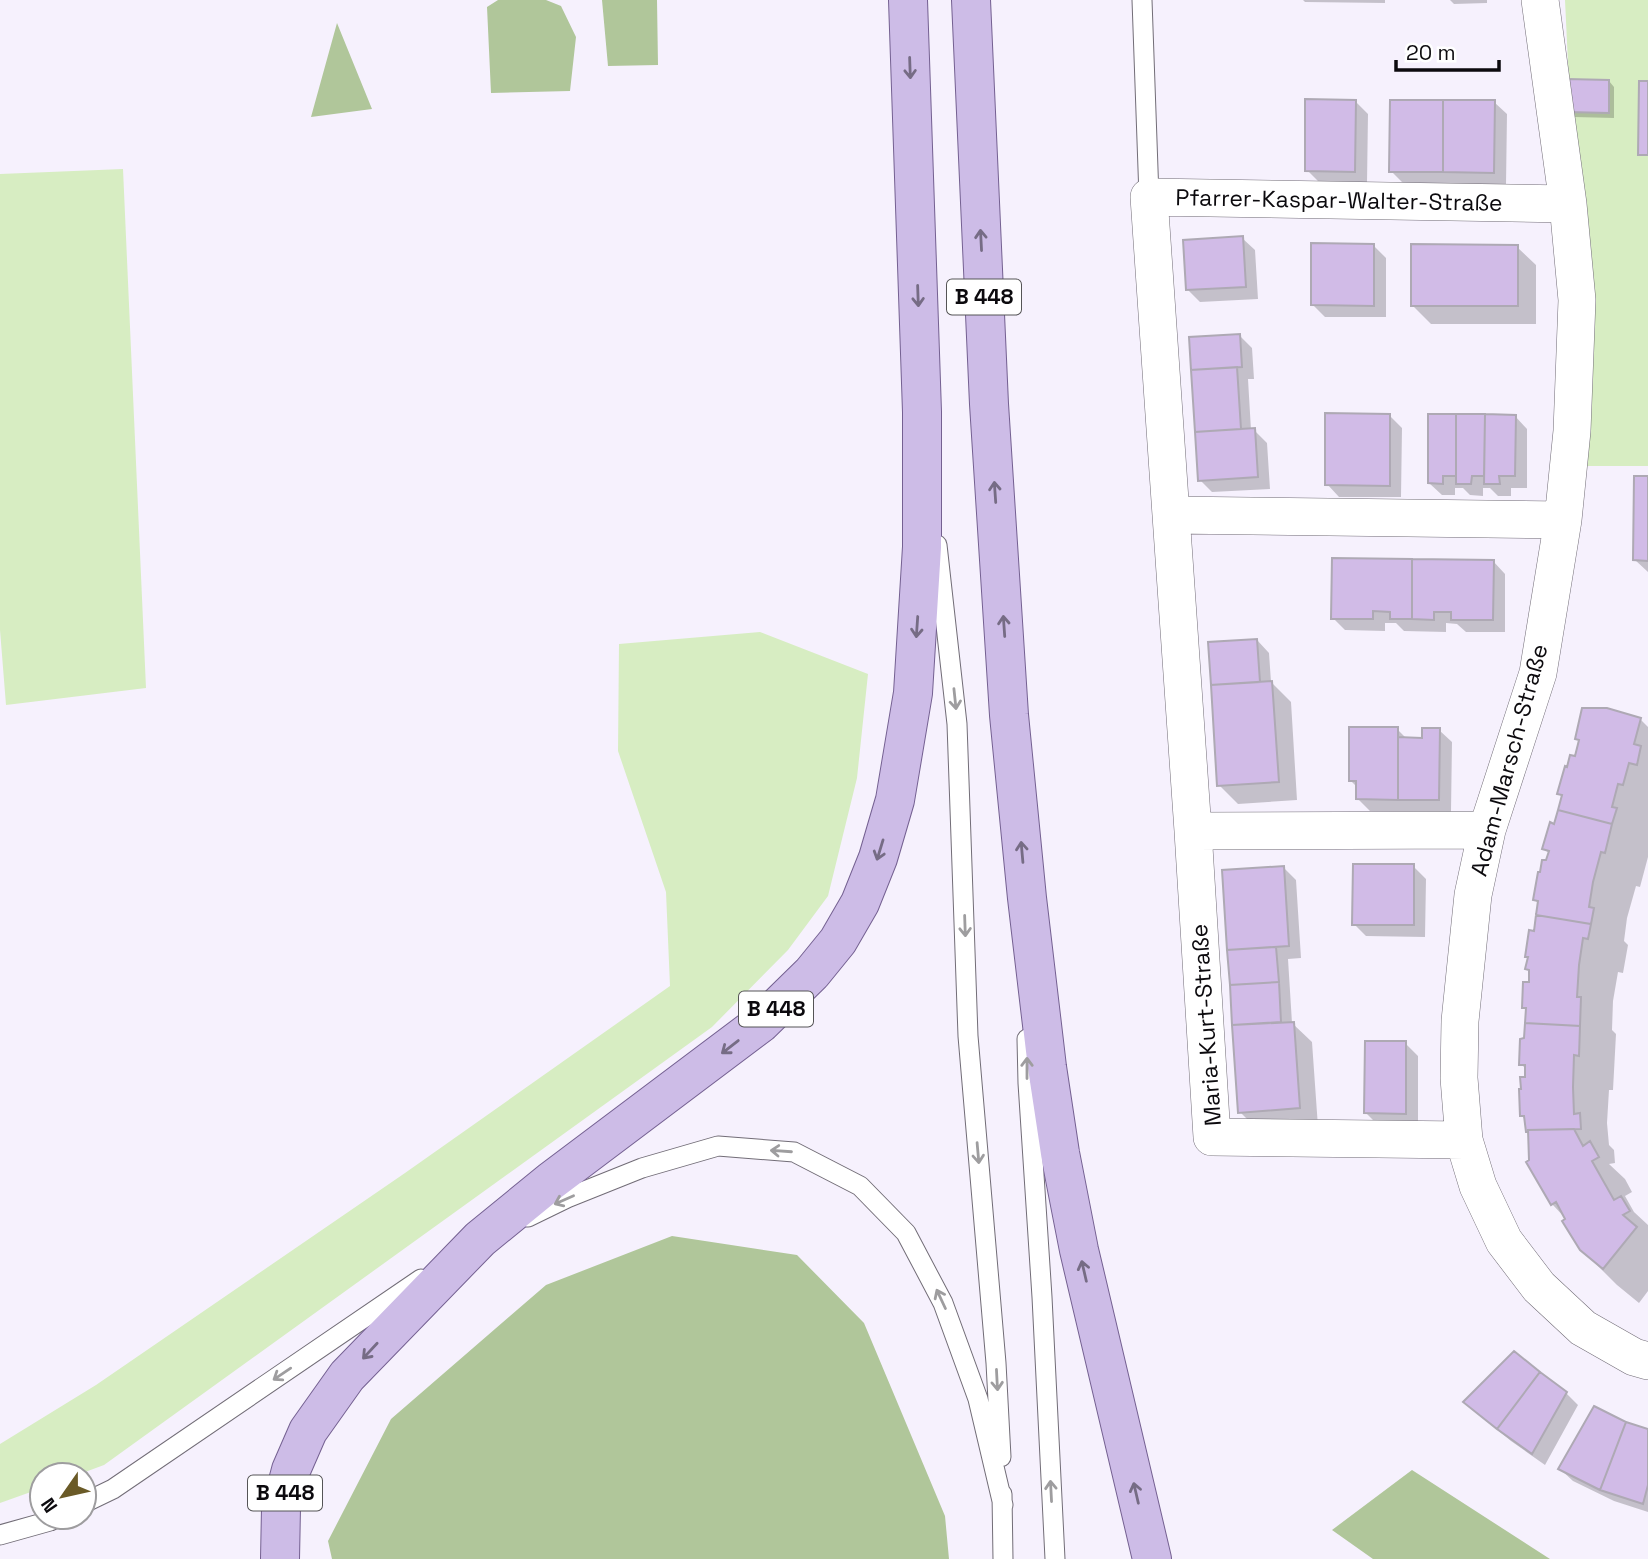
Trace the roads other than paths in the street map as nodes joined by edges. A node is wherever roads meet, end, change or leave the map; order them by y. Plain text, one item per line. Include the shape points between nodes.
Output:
1 (908, 0) edge
2 (971, 0) edge
3 (1142, 0) edge
4 (1540, 0) edge
5 (1150, 197) junction
6 (1568, 204) junction
7 (922, 412) junction
8 (1171, 515) junction
9 (1563, 520) junction
10 (1488, 830) junction
11 (1193, 831) junction
12 (1027, 898) junction
13 (1464, 1140) junction
14 (480, 1239) junction
15 (1648, 1361) edge
16 (98, 1495) edge
17 (1003, 1505) junction
18 (28, 1527) edge
19 (0, 1535) edge
20 (280, 1559) edge
21 (1003, 1559) edge
22 (1055, 1559) edge
23 (1152, 1559) edge

1 -> 7 main road, B 448
12 -> 2 main road, B 448 via 1009,715 989,404
3 - 5 lane
4 - 6 street, Adam-Marsch-Straße
5 - 6 street, Pfarrer-Kaspar-Walter-Straße
5 - 8 street, Pfarrer-Kaspar-Walter-Straße
6 - 9 street, Adam-Marsch-Straße via 1577,300
7 -> 14 main road, B 448 via 922,547 913,692 895,800 860,903 812,973 761,1023
7 -> 17 lane via 957,724 968,1036 996,1363
8 - 9 street
8 - 11 street, Maria-Kurt-Straße
9 - 10 street, Adam-Marsch-Straße via 1538,673
10 - 11 street
10 - 13 street, Adam-Marsch-Straße via 1473,895 1461,1009 1459,1078
11 - 13 street, Maria-Kurt-Straße via 1212,1137
22 -> 12 lane via 1027,1083
23 -> 12 main road, B 448 via 1062,1165
13 - 15 street, Adam-Marsch-Straße via 1478,1186 1504,1241 1539,1287 1583,1328
14 -> 16 lane
17 -> 14 lane via 978,1399 943,1303 906,1233 860,1186 816,1163 794,1152 718,1146 642,1168
14 -> 20 main road, B 448 via 347,1376 308,1431 281,1508
17 - 21 lane
18 - 19 lane

